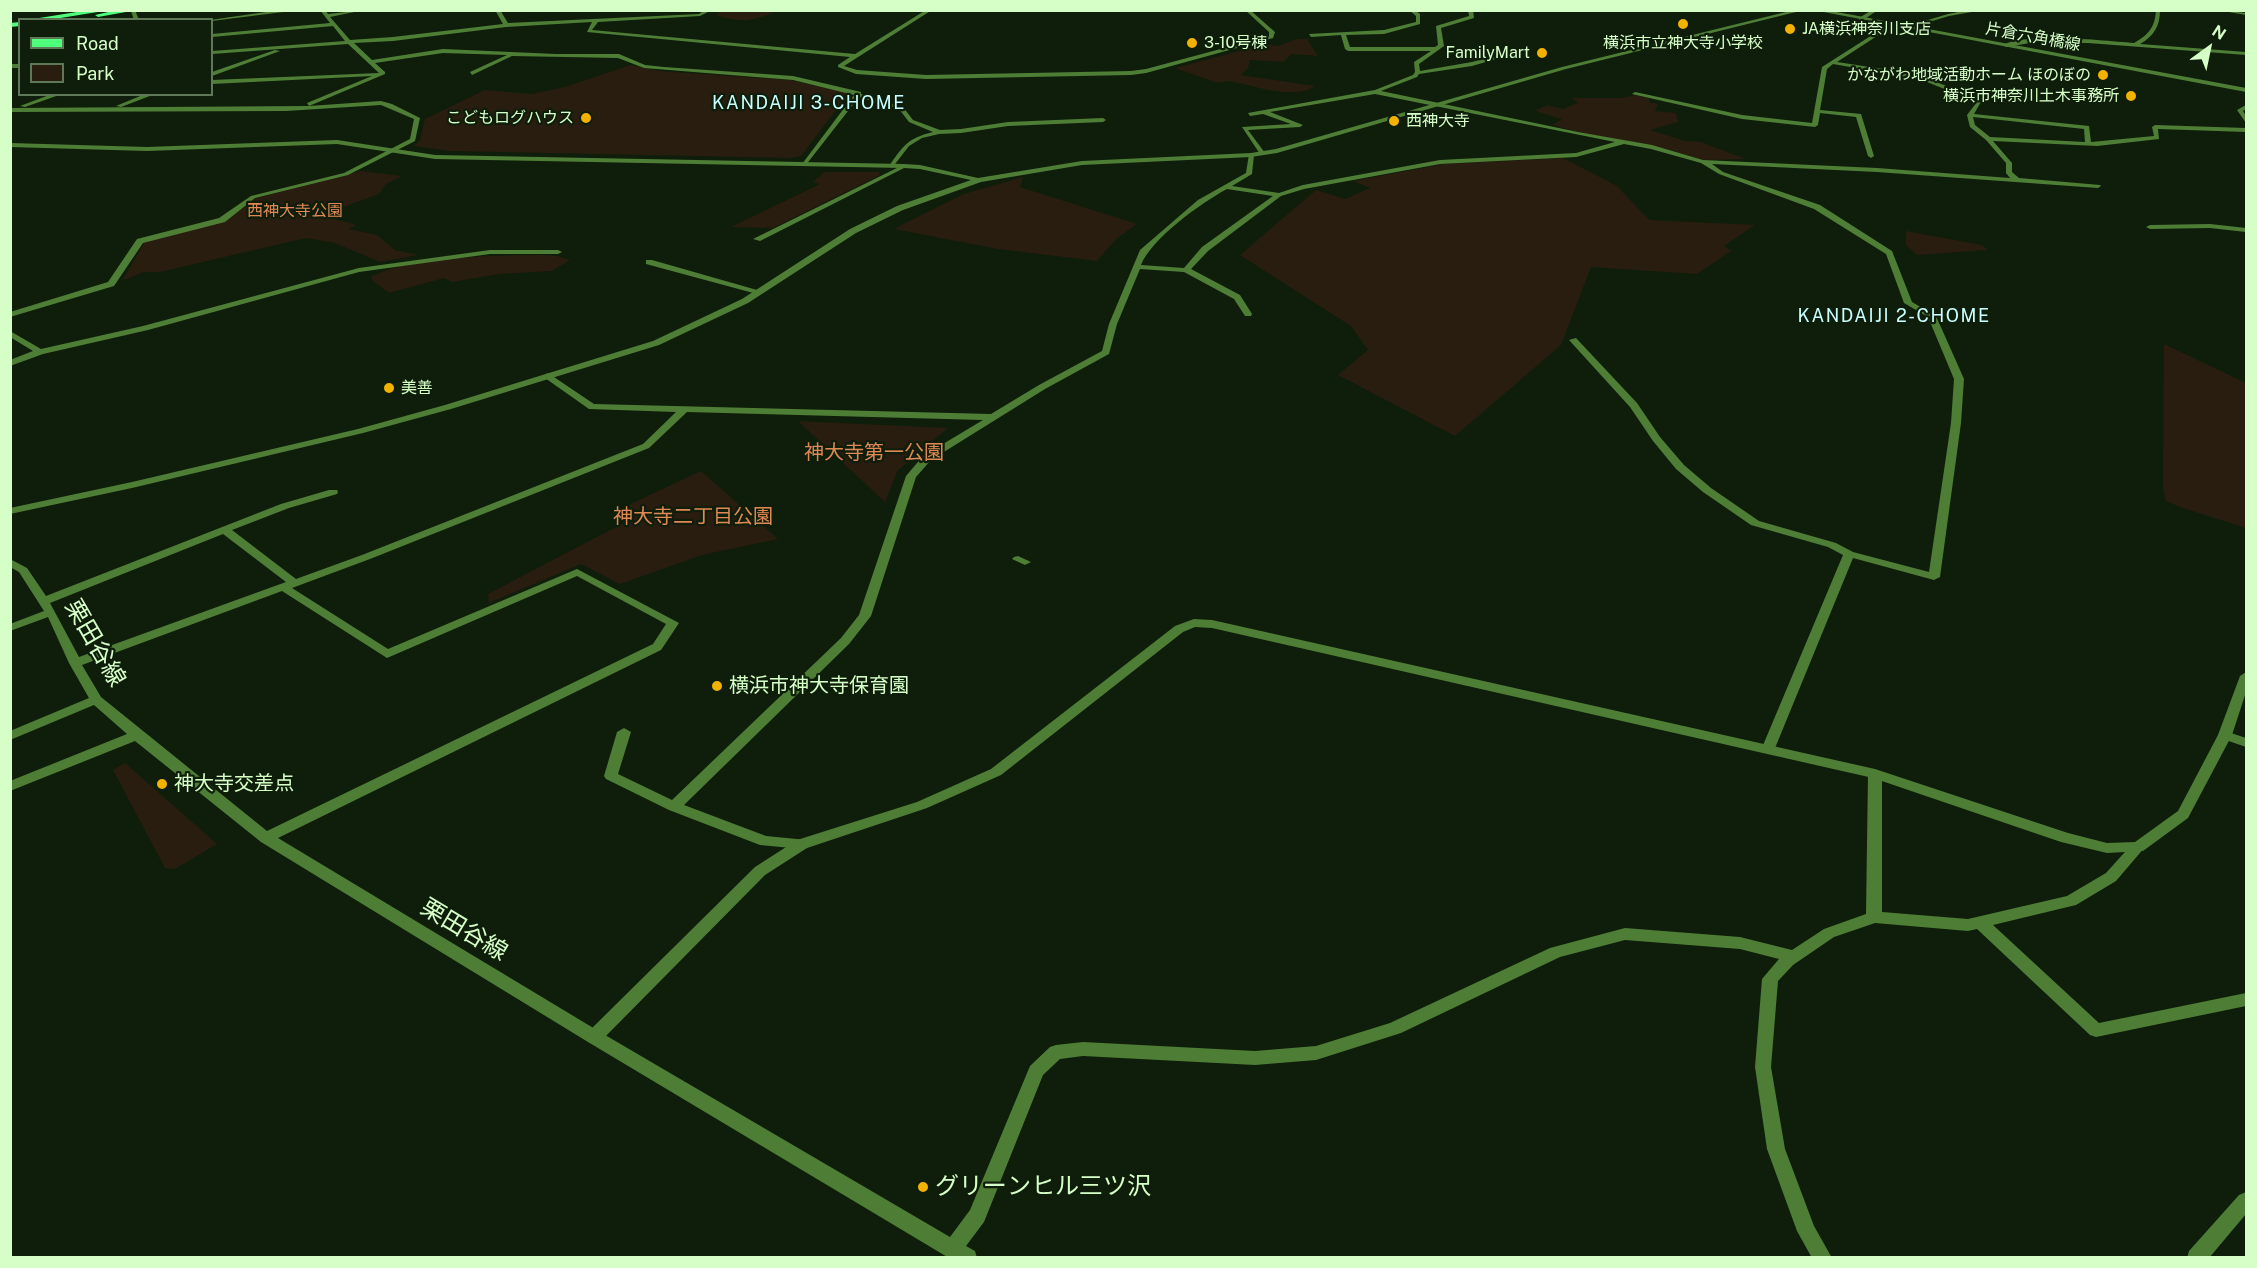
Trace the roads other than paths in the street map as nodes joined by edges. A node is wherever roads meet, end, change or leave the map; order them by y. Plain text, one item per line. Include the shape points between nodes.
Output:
1 (107, 10) edge
2 (297, 10) edge
3 (322, 10) edge
4 (362, 10) edge
5 (497, 10) edge
6 (710, 10) edge
7 (930, 10) edge
8 (1247, 10) edge
9 (1411, 10) edge
10 (1470, 10) edge
11 (1802, 10) edge
12 (1815, 10) edge
13 (1876, 10) edge
14 (1946, 10) edge
15 (1982, 10) edge
16 (2158, 10) edge
17 (2223, 10) edge
18 (2242, 10) edge
19 (134, 11) edge
20 (1961, 12) edge
21 (2247, 14) edge
22 (326, 16) junction
23 (45, 18) edge
24 (75, 18) edge
25 (597, 19) junction
26 (1861, 19) junction
27 (213, 20) edge
28 (1418, 23) junction
29 (334, 24) junction
30 (1893, 24) junction
31 (506, 25) junction
32 (1437, 28) junction
33 (213, 34) edge
34 (1311, 35) dead end
35 (1343, 35) junction
36 (349, 42) junction
37 (2136, 44) junction
38 (2006, 45) junction
39 (293, 46) junction
40 (1436, 49) junction
41 (2201, 49) junction
42 (213, 52) edge
43 (2247, 54) edge
44 (514, 55) junction
45 (1507, 55) dead end
46 (855, 56) junction
47 (2247, 61) edge
48 (369, 62) junction
49 (1834, 63) junction
50 (472, 73) dead end
51 (1417, 73) junction
52 (213, 74) edge
53 (384, 74) junction
54 (213, 82) edge
55 (2247, 90) edge
56 (1375, 92) junction
57 (859, 93) junction
58 (1635, 94) dead end
59 (53, 96) edge
60 (146, 96) edge
61 (1438, 105) junction
62 (2247, 107) edge
63 (299, 108) junction
64 (11, 110) edge
65 (108, 110) junction
66 (1263, 111) junction
67 (1818, 111) junction
68 (1250, 114) dead end
69 (1970, 115) junction
70 (1103, 120) dead end
71 (2247, 121) edge
72 (2247, 130) edge
73 (939, 132) junction
74 (1988, 139) junction
75 (1624, 142) junction
76 (2088, 144) junction
77 (10, 145) edge
78 (393, 151) junction
79 (1256, 154) junction
80 (1871, 156) dead end
81 (1703, 162) junction
82 (805, 164) junction
83 (892, 166) junction
84 (904, 166) junction
85 (979, 180) junction
86 (2017, 180) junction
87 (2098, 186) dead end
88 (1226, 187) junction
89 (1279, 195) junction
90 (2150, 227) dead end
91 (2247, 230) edge
92 (757, 239) dead end
93 (558, 252) dead end
94 (649, 262) dead end
95 (1137, 267) junction
96 (1186, 270) junction
97 (760, 292) junction
98 (1248, 314) dead end
99 (10, 315) edge
100 (10, 333) edge
101 (1573, 340) dead end
102 (40, 352) junction
103 (10, 363) edge
104 (548, 376) junction
105 (685, 410) junction
106 (994, 417) junction
107 (333, 492) dead end
108 (10, 511) edge
109 (225, 530) junction
110 (1849, 554) junction
111 (10, 562) edge
112 (288, 585) junction
113 (47, 607) junction
114 (10, 628) edge
115 (75, 663) junction
116 (2247, 676) edge
117 (96, 700) junction
118 (624, 732) dead end
119 (10, 735) edge
120 (137, 735) junction
121 (2225, 735) junction
122 (2247, 743) edge
123 (1768, 750) junction
124 (1875, 774) junction
125 (10, 786) edge
126 (674, 807) junction
127 (266, 838) junction
128 (802, 844) junction
129 (2138, 847) junction
130 (1874, 917) junction
131 (1981, 923) junction
132 (1795, 957) junction
133 (2247, 1000) edge
134 (594, 1037) junction
135 (2247, 1201) edge
136 (960, 1253) edge
137 (1823, 1257) edge
138 (2196, 1257) edge

1 - 23 main road
2 - 27 street
3 - 22 street
4 - 22 street
5 - 31 street
6 - 25 street via 700,15
7 - 46 street
8 - 46 street via 1272,33 1271,37 1131,73 926,76 856,72 840,66
9 - 28 street via 1418,15
10 - 32 street via 1472,17
11 - 61 street via 1564,68
12 - 26 street, 片倉六角橋線
13 - 26 street
14 - 20 street
15 - 20 street
16 - 37 street via 2151,36
17 - 21 street
18 - 21 street
19 - 24 main road
20 - 30 street via 1929,21
22 - 29 street
25 - 31 street
25 - 46 street via 589,31
26 - 30 street, 片倉六角橋線
28 - 32 street
28 - 35 street via 1384,32
29 - 33 street
29 - 36 street
30 - 38 street, 片倉六角橋線
30 - 49 street
31 - 36 street
32 - 40 street via 1441,46
34 - 35 street
35 - 40 street via 1348,49
36 - 39 street
36 - 48 street
37 - 38 street via 2020,40
37 - 41 street
38 - 55 street, 片倉六角橋線
39 - 42 street
39 - 52 street
40 - 51 street via 1416,63
41 - 43 street
41 - 47 street
44 - 48 street via 443,51
44 - 50 street
44 - 57 street via 619,56 644,66 794,78
45 - 51 street
48 - 53 street
49 - 67 street via 1824,68
49 - 69 street via 1929,81 1980,101
51 - 56 street
53 - 54 street
53 - 63 street
56 - 61 street
56 - 66 street
57 - 73 street via 901,108 911,121
57 - 82 street
58 - 67 street via 1742,117 1815,124
59 - 64 street
60 - 65 street
61 - 75 street
61 - 79 street
62 - 71 street via 2240,110
63 - 65 street
63 - 78 street via 390,105 417,118 413,140
64 - 65 street
66 - 68 street
66 - 79 street via 1300,125 1244,128
67 - 80 street via 1859,115
69 - 74 street via 1972,126
69 - 76 street via 2087,127
70 - 73 street
72 - 76 street via 2155,127 2157,138
73 - 83 street via 907,144
74 - 76 street
74 - 86 street via 2009,163 2009,173
75 - 81 street
75 - 89 street via 1576,155 1440,162 1341,179
77 - 78 street via 147,149 328,142
78 - 82 street via 435,157
78 - 99 street via 346,174 253,197 222,220 140,241 111,285
79 - 85 street via 1082,163
79 - 88 street via 1249,174
81 - 86 street
81 - 110 street via 1721,173 1817,207 1889,253 1908,303 1932,316 1959,379 1934,577
82 - 83 street
83 - 84 street
84 - 85 street
84 - 92 street
85 - 97 street via 900,208 853,231
86 - 87 street
88 - 89 street
88 - 95 street via 1200,201 1143,252
89 - 96 street via 1205,249
90 - 91 street
93 - 102 street via 490,252 359,270
94 - 97 street
95 - 96 street
95 - 106 street via 1113,324 1106,352
96 - 98 street via 1237,297
97 - 104 street via 656,343
100 - 102 street
101 - 110 street via 1634,405 1680,467 1707,490 1755,523 1832,545
102 - 103 street
104 - 105 street via 592,407
104 - 108 street via 448,407 275,452
105 - 106 street
105 - 112 street via 646,446
106 - 126 street via 927,458 911,476 865,616 845,641
107 - 109 street
109 - 112 street
109 - 113 street
110 - 123 street
111 - 113 street, 栗田谷線 via 23,570
112 - 115 street
112 - 127 street via 387,654 577,572 673,623 657,647
113 - 114 street
113 - 115 street, 栗田谷線
115 - 117 street, 栗田谷線
116 - 121 street
117 - 119 street
117 - 120 street, 栗田谷線
118 - 126 street via 611,776
120 - 125 street
120 - 127 street, 栗田谷線
121 - 122 street
121 - 129 street via 2183,814
123 - 124 street
123 - 128 street via 1194,622 1179,628 996,772 922,805
124 - 129 street via 2066,838 2107,848
124 - 130 street
126 - 128 street via 765,841
127 - 134 street, 栗田谷線
128 - 134 street via 760,871
129 - 131 street via 2111,877 2071,901
130 - 131 street
130 - 132 street via 1829,933
131 - 133 street via 2096,1030
132 - 136 street via 1740,943 1625,934 1556,952 1395,1028 1316,1053 1255,1058 1056,1052 1036,1071
132 - 137 street via 1770,979 1763,1067 1776,1149 1806,1232
134 - 136 street, 栗田谷線
135 - 138 street

